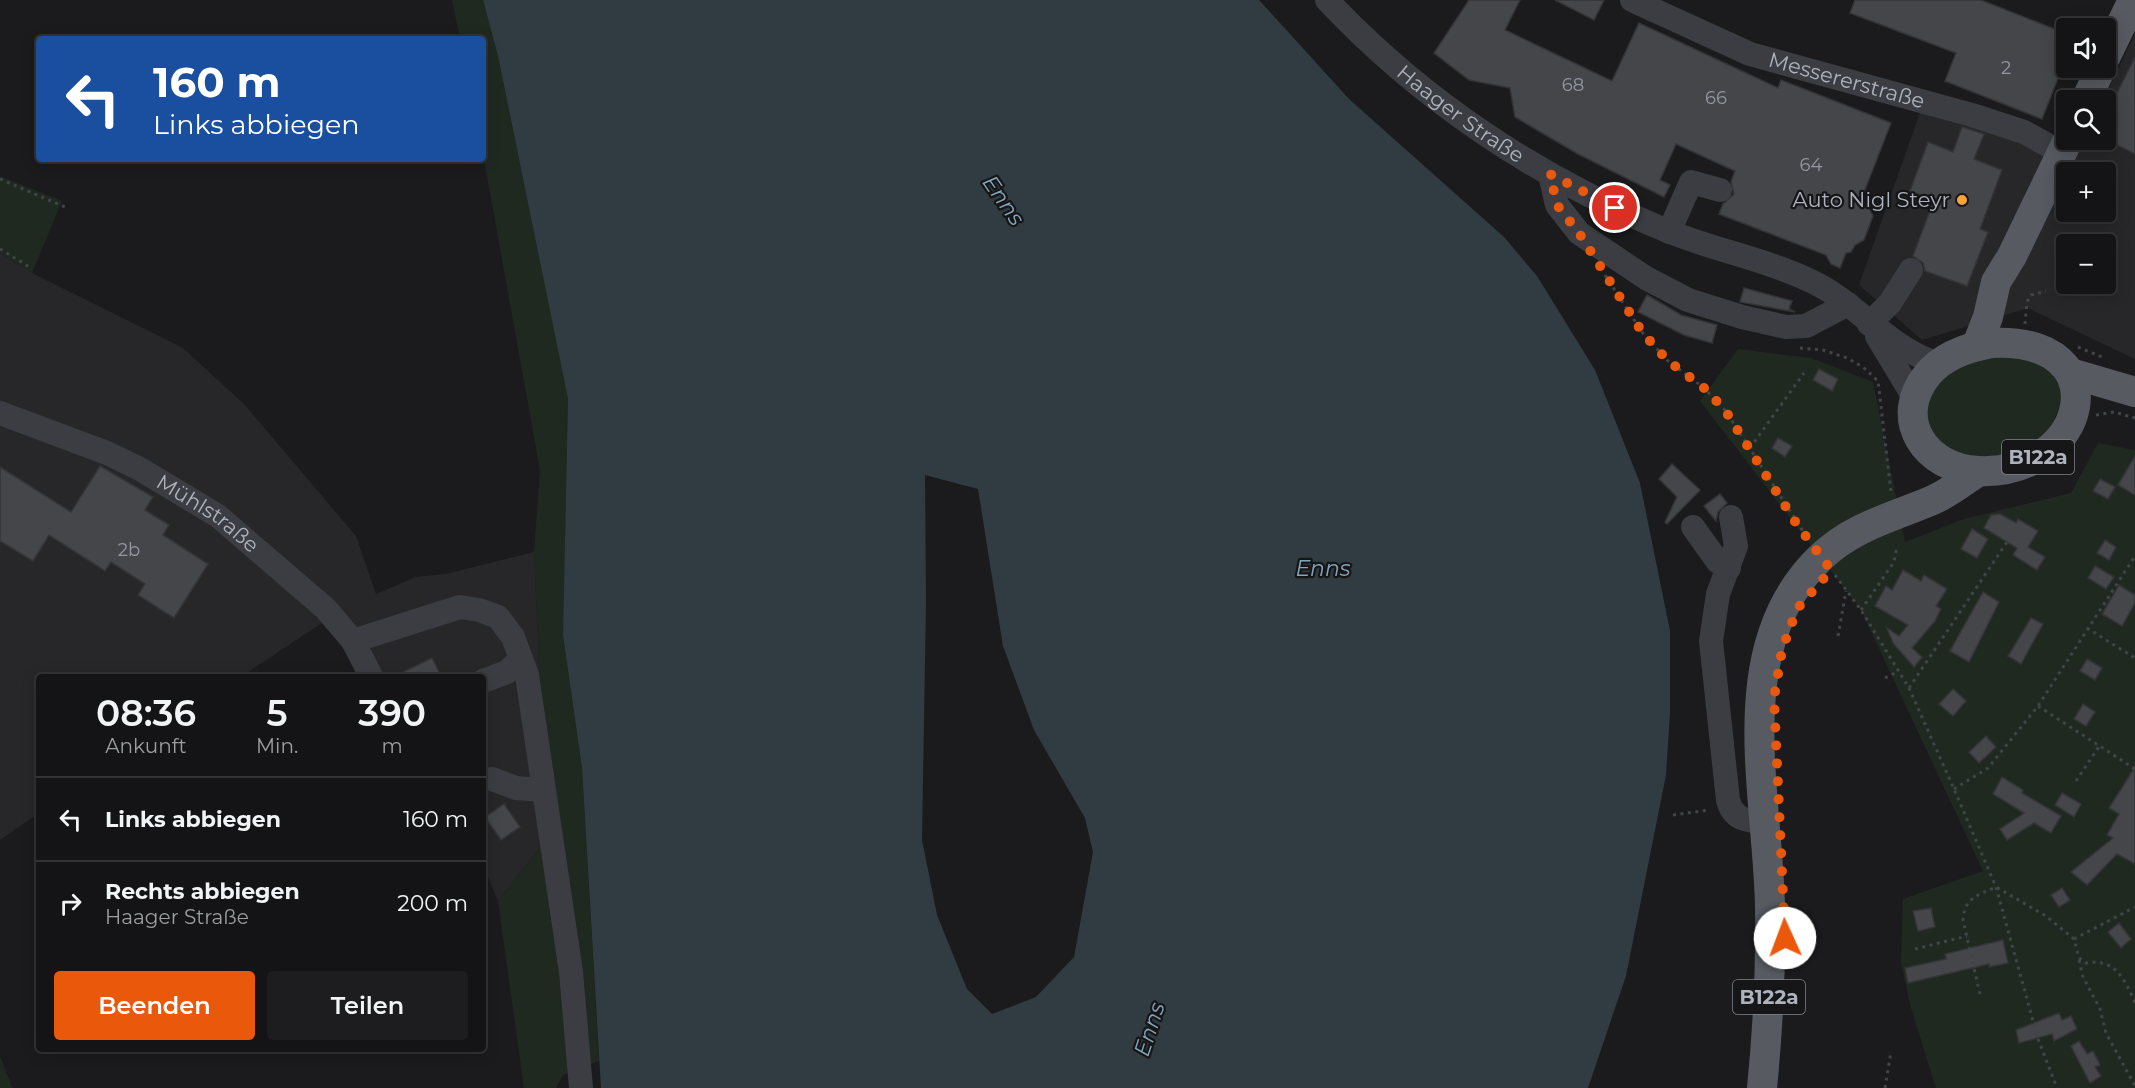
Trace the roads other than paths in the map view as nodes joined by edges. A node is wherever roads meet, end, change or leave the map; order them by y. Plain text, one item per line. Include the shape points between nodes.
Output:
1 (1327, 0) edge
2 (1632, 0) edge
3 (2133, 0) edge
4 (2116, 35) edge
5 (2056, 144) edge
6 (2058, 150) edge
7 (1550, 174) junction
8 (1720, 190) dead end
9 (1669, 231) junction
10 (2012, 256) junction
11 (1911, 270) dead end
12 (1848, 304) junction
13 (1869, 324) junction
14 (2023, 335) junction
15 (1977, 345) junction
16 (1939, 364) junction
17 (2070, 373) junction
18 (2135, 392) edge
19 (1915, 399) junction
20 (2135, 407) edge
21 (0, 413) edge
22 (2085, 413) junction
23 (1930, 456) junction
24 (1979, 471) junction
25 (1898, 501) junction
26 (1731, 517) dead end
27 (1693, 527) dead end
28 (1729, 568) junction
29 (353, 641) junction
30 (521, 659) junction
31 (370, 674) edge
32 (486, 680) edge
33 (492, 779) dead end
34 (543, 790) junction
35 (1766, 822) junction
36 (581, 1088) edge
37 (1762, 1088) edge

1 - 7 street, Haager Straße via 1369,42 1439,101 1476,129
2 - 5 street, Messererstraße via 1750,54 1972,115
3 - 4 main road
6 - 10 main road
7 - 9 street, Haager Straße
7 - 12 street via 1557,205 1579,233 1646,278 1688,300 1742,317 1797,327
8 - 9 street via 1691,182
9 - 12 street, Haager Straße via 1810,280
10 - 14 main road via 2008,312
10 - 15 main road via 1996,282
11 - 13 street via 1890,303
12 - 13 street, Haager Straße
13 - 16 street, Haager Straße via 1912,355
13 - 19 street, Haager Straße
14 - 15 main road
14 - 17 main road
15 - 16 main road
16 - 19 main road
17 - 18 main road
17 - 22 main road, B122a
19 - 23 main road via 1915,429
20 - 22 main road via 2096,403
21 - 29 street, Mühlstraße via 107,453 198,503 242,534 326,609
22 - 24 main road, B122a via 2039,456 2009,468
23 - 24 main road, B122a via 1952,467
23 - 25 main road, B122a via 1927,482
24 - 25 main road, B122a via 1934,500
25 - 35 main road, B122a via 1822,556 1780,610 1764,665 1760,734
26 - 28 street via 1736,546
27 - 28 street via 1718,562
28 - 35 street via 1718,594 1712,641 1730,807 1742,819
29 - 30 street via 460,607 498,617 513,637
29 - 31 street, Mühlstraße
30 - 32 street via 507,672
30 - 34 street via 527,675
33 - 34 street via 516,788
34 - 36 street via 571,972
35 - 37 main road, B122a via 1769,987

